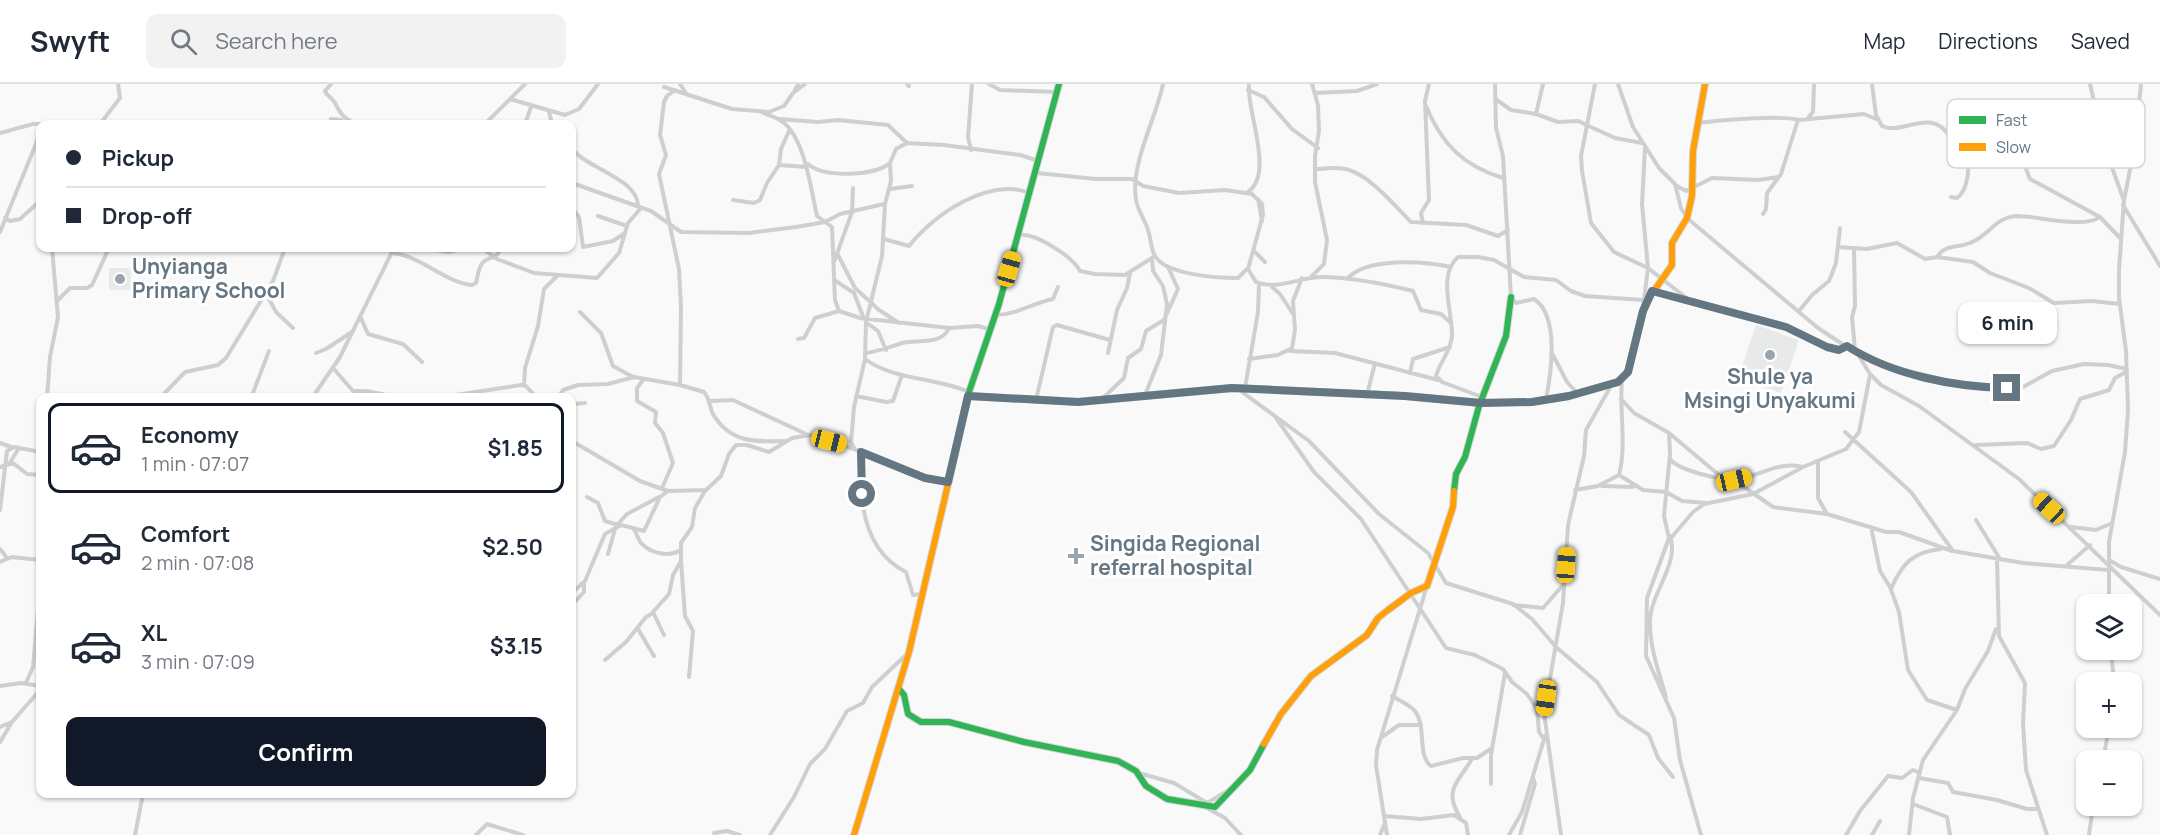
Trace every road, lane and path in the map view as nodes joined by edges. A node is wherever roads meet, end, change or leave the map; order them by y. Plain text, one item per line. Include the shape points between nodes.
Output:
1 (118, 84) edge
2 (332, 84) edge
3 (525, 84) edge
4 (598, 84) edge
5 (680, 84) edge
6 (798, 84) edge
7 (805, 84) edge
8 (972, 84) edge
9 (989, 84) edge
10 (1059, 84) edge
11 (1163, 84) edge
12 (1312, 84) edge
13 (1377, 84) edge
14 (1429, 84) edge
15 (1495, 84) edge
16 (1544, 84) edge
17 (1595, 84) edge
18 (1618, 84) edge
19 (1705, 84) edge
20 (1814, 84) edge
21 (1872, 84) edge
22 (2090, 84) edge
23 (2141, 84) edge
24 (664, 87) dead end
25 (675, 90) junction
26 (1058, 92) junction
27 (794, 93) junction
28 (1315, 93) junction
29 (686, 94) junction
30 (510, 99) junction
31 (1874, 99) junction
32 (2094, 99) edge
33 (2140, 99) edge
34 (1496, 100) junction
35 (1425, 101) junction
36 (531, 107) junction
37 (549, 112) junction
38 (761, 112) junction
39 (1536, 114) junction
40 (1864, 114) junction
41 (1588, 117) junction
42 (331, 119) dead end
43 (779, 119) junction
44 (1876, 119) junction
45 (103, 120) edge
46 (341, 120) edge
47 (350, 120) edge
48 (488, 120) edge
49 (526, 120) edge
50 (551, 120) edge
51 (1798, 120) junction
52 (1807, 120) junction
53 (1581, 122) junction
54 (1700, 123) junction
55 (36, 125) edge
56 (1588, 125) junction
57 (789, 131) junction
58 (0, 133) edge
59 (1947, 134) edge
60 (907, 143) junction
61 (1642, 143) junction
62 (36, 144) edge
63 (1645, 147) junction
64 (1318, 148) junction
65 (970, 150) junction
66 (576, 153) edge
67 (1040, 161) junction
68 (890, 163) junction
69 (779, 165) junction
70 (807, 165) junction
71 (1968, 168) edge
72 (2027, 168) edge
73 (2112, 168) edge
74 (2131, 168) edge
75 (1315, 169) junction
76 (1037, 173) junction
77 (1779, 177) junction
78 (1503, 178) junction
79 (1135, 181) junction
80 (576, 184) edge
81 (1675, 184) junction
82 (912, 186) dead end
83 (1692, 187) junction
84 (853, 188) dead end
85 (889, 189) junction
86 (1248, 192) junction
87 (1030, 193) junction
88 (1951, 197) dead end
89 (733, 200) dead end
90 (2124, 202) junction
91 (885, 204) junction
92 (36, 205) edge
93 (640, 207) junction
94 (1681, 208) junction
95 (852, 212) junction
96 (576, 213) edge
97 (1763, 214) dead end
98 (598, 216) dead end
99 (5, 218) junction
100 (1687, 218) junction
101 (2100, 218) junction
102 (825, 222) junction
103 (1423, 223) junction
104 (1682, 225) junction
105 (627, 226) junction
106 (672, 228) junction
107 (1840, 228) dead end
108 (1508, 230) junction
109 (0, 232) edge
110 (625, 233) junction
111 (1019, 235) junction
112 (884, 239) junction
113 (2121, 239) junction
114 (1838, 247) junction
115 (1854, 248) junction
116 (1254, 251) junction
117 (52, 252) edge
118 (107, 252) edge
119 (283, 252) edge
120 (488, 252) edge
121 (499, 252) edge
122 (391, 253) joint
123 (838, 254) junction
124 (495, 257) junction
125 (1154, 257) junction
126 (1937, 257) junction
127 (833, 262) junction
128 (1265, 262) dead end
129 (2160, 266) edge
130 (1168, 267) junction
131 (1248, 267) junction
132 (1450, 267) junction
133 (1509, 268) junction
134 (1647, 268) junction
135 (1130, 273) junction
136 (557, 276) junction
137 (1311, 278) junction
138 (1661, 278) junction
139 (1302, 279) junction
140 (1346, 279) junction
141 (835, 280) junction
142 (1259, 283) junction
143 (1271, 287) junction
144 (855, 288) junction
145 (1058, 288) dead end
146 (1652, 291) junction
147 (265, 292) junction
148 (856, 297) junction
149 (1511, 297) junction
150 (1643, 300) junction
151 (1689, 300) junction
152 (57, 301) junction
153 (871, 303) junction
154 (2120, 304) junction
155 (839, 311) junction
156 (1643, 311) junction
157 (1798, 311) junction
158 (580, 312) dead end
159 (360, 315) junction
160 (1294, 315) junction
161 (995, 316) junction
162 (866, 320) junction
163 (1164, 320) junction
164 (899, 323) junction
165 (1451, 323) junction
166 (949, 327) junction
167 (293, 328) dead end
168 (989, 329) junction
169 (353, 332) junction
170 (798, 339) dead end
171 (1110, 340) junction
172 (1847, 346) junction
173 (1450, 347) junction
174 (886, 350) junction
175 (269, 351) dead end
176 (1290, 351) junction
177 (1552, 352) junction
178 (316, 353) dead end
179 (866, 353) junction
180 (1108, 353) dead end
181 (1857, 353) junction
182 (865, 359) junction
183 (1249, 359) junction
184 (422, 362) dead end
185 (1375, 363) junction
186 (333, 368) junction
187 (2127, 370) junction
188 (1410, 373) junction
189 (1870, 374) junction
190 (902, 375) junction
191 (634, 378) junction
192 (646, 378) junction
193 (1622, 379) junction
194 (1439, 381) junction
195 (1612, 384) junction
196 (680, 385) junction
197 (524, 386) junction
198 (1242, 389) junction
199 (353, 391) junction
200 (47, 393) edge
201 (165, 393) edge
202 (253, 393) edge
203 (316, 393) edge
204 (356, 393) edge
205 (376, 393) edge
206 (473, 393) edge
207 (532, 393) edge
208 (560, 393) edge
209 (968, 394) junction
210 (1578, 394) junction
211 (1145, 395) junction
212 (1367, 395) junction
213 (856, 396) junction
214 (1546, 399) junction
215 (1621, 399) junction
216 (1099, 400) junction
217 (1482, 400) junction
218 (710, 401) junction
219 (1036, 401) junction
220 (585, 403) dead end
221 (576, 404) edge
222 (1274, 415) junction
223 (1845, 432) dead end
224 (1669, 433) junction
225 (807, 435) junction
226 (851, 439) junction
227 (785, 441) junction
228 (1854, 441) junction
229 (576, 443) edge
230 (0, 444) edge
231 (1975, 445) junction
232 (847, 446) junction
233 (1860, 446) junction
234 (11, 448) junction
235 (19, 448) junction
236 (854, 448) junction
237 (1846, 449) junction
238 (36, 451) edge
239 (861, 452) junction
240 (5, 454) junction
241 (1670, 459) junction
242 (1818, 461) junction
243 (4, 466) edge
244 (1803, 467) junction
245 (36, 475) edge
246 (1619, 475) junction
247 (1720, 477) junction
248 (1734, 480) junction
249 (948, 482) junction
250 (1598, 486) junction
251 (662, 488) junction
252 (1639, 488) junction
253 (1575, 490) junction
254 (669, 491) junction
255 (705, 491) junction
256 (1666, 492) junction
257 (1753, 494) junction
258 (587, 497) dead end
259 (660, 497) junction
260 (1708, 503) junction
261 (0, 510) edge
262 (1827, 514) junction
263 (1976, 520) dead end
264 (2111, 524) junction
265 (617, 525) junction
266 (1871, 527) junction
267 (2070, 527) junction
268 (632, 528) junction
269 (1891, 532) junction
270 (1874, 534) junction
271 (1670, 536) junction
272 (2090, 545) junction
273 (0, 549) edge
274 (1942, 549) junction
275 (681, 550) junction
276 (1953, 551) junction
277 (608, 554) dead end
278 (7, 558) junction
279 (1999, 559) junction
280 (36, 560) edge
281 (2109, 560) junction
282 (681, 561) junction
283 (0, 562) edge
284 (1434, 562) junction
285 (2066, 566) junction
286 (2108, 568) junction
287 (2160, 579) edge
288 (584, 582) junction
289 (1565, 583) junction
290 (1427, 586) junction
291 (576, 589) edge
292 (1891, 589) junction
293 (1411, 593) junction
294 (922, 594) junction
295 (2109, 594) edge
296 (576, 601) edge
297 (1513, 604) junction
298 (1421, 608) junction
299 (653, 613) junction
300 (2160, 615) edge
301 (1997, 626) junction
302 (637, 629) junction
303 (36, 632) edge
304 (664, 635) dead end
305 (1556, 647) junction
306 (909, 652) junction
307 (654, 656) dead end
308 (605, 660) dead end
309 (1505, 673) junction
310 (689, 677) dead end
311 (26, 683) junction
312 (0, 686) edge
313 (36, 687) edge
314 (899, 689) junction
315 (36, 693) edge
316 (1392, 696) junction
317 (1667, 700) junction
318 (1957, 710) junction
319 (12, 722) junction
320 (1421, 725) junction
321 (0, 727) edge
322 (1544, 737) junction
323 (1381, 738) junction
324 (0, 742) edge
325 (1492, 748) junction
326 (1472, 759) junction
327 (1136, 771) junction
328 (1919, 776) junction
329 (1673, 777) dead end
330 (1532, 778) junction
331 (1491, 783) dead end
332 (142, 798) edge
333 (1453, 804) junction
334 (1913, 804) junction
335 (1207, 805) junction
336 (2038, 809) junction
337 (1444, 815) junction
338 (1384, 816) junction
339 (2092, 816) edge
340 (1461, 817) junction
341 (1880, 821) dead end
342 (1385, 822) junction
343 (714, 833) dead end
344 (1562, 834) edge
345 (135, 835) edge
346 (476, 835) edge
347 (524, 835) edge
348 (740, 835) edge
349 (770, 835) edge
350 (854, 835) edge
351 (1241, 835) edge
352 (1380, 835) edge
353 (1387, 835) edge
354 (1468, 835) edge
355 (1509, 835) edge
356 (1520, 835) edge
357 (1701, 835) edge
358 (1846, 835) edge
359 (1872, 835) edge
360 (1910, 835) edge
361 (1950, 835) edge
362 (2047, 835) edge
363 (2089, 835) edge

1 - 45 street via 120,98
2 - 47 street via 325,93 336,110
3 - 30 street
4 - 37 street via 574,112
5 - 29 street
6 - 27 street
7 - 27 street
8 - 65 street
9 - 26 street via 1000,90
10 - 26 street
11 - 79 street
12 - 28 street
13 - 28 street via 1357,91
14 - 35 street
15 - 34 street
16 - 39 street
17 - 41 street
18 - 61 street
19 - 54 street
20 - 52 street via 1813,112
21 - 31 street
22 - 32 street
23 - 33 street
24 - 25 street
25 - 29 street
25 - 106 street via 664,102 660,135 666,155 659,174
26 - 67 street
27 - 38 street via 779,109
28 - 64 street
29 - 38 street via 732,109
30 - 36 street
30 - 48 street
31 - 40 street
31 - 44 street
34 - 39 street via 1511,110
34 - 78 street
35 - 78 street via 1435,126 1460,157 1477,169
35 - 103 street via 1429,200 1421,213
36 - 37 street
36 - 49 street
37 - 50 street
38 - 43 street
39 - 53 street via 1558,122
40 - 44 street
40 - 52 street
41 - 53 street
41 - 56 street
42 - 46 street
43 - 57 street
43 - 60 street via 888,125
44 - 59 street via 1890,128 1916,122 1938,125
51 - 52 street
51 - 54 street via 1790,117
51 - 77 street
53 - 56 street
54 - 83 street via 1693,151
55 - 58 street
56 - 61 street via 1615,138
56 - 134 street via 1581,157 1591,223 1614,252
57 - 69 street
57 - 70 street
60 - 65 street
60 - 68 street via 896,149
61 - 63 street
62 - 99 street
63 - 81 street
63 - 134 street via 1642,204
64 - 75 street
64 - 86 street via 1292,129 1279,111 1249,84 1258,156 1257,181
65 - 67 street via 1020,154
66 - 93 street via 631,189
67 - 76 street
68 - 70 street via 876,170 836,174 822,173
68 - 85 street
69 - 70 street
69 - 89 street via 759,202
70 - 102 street via 817,216
71 - 88 street via 1962,193
72 - 101 street via 2034,183
73 - 90 street
74 - 90 street
75 - 103 street via 1353,171 1398,207 1410,222
75 - 137 street via 1326,240 1324,264
76 - 79 street
76 - 87 street
77 - 83 street via 1712,178
77 - 97 street via 1767,193
78 - 108 street
79 - 86 street via 1179,193
79 - 125 street
80 - 93 street
81 - 83 street via 1683,191
81 - 94 street
82 - 85 street
83 - 100 street
84 - 95 street
85 - 91 street
86 - 116 street via 1258,199 1262,222
87 - 111 street
87 - 112 street via 1020,189 989,191 949,210 910,245
90 - 113 street
90 - 129 street
91 - 95 street
91 - 112 street
92 - 99 street via 20,219
93 - 105 street
93 - 106 street via 662,217
94 - 100 street
94 - 104 street
95 - 102 street
95 - 123 street
96 - 110 street via 583,247 613,241
98 - 105 street
99 - 109 street
100 - 104 street
100 - 157 street
101 - 113 street
101 - 126 street via 2088,223 2011,217 1995,224 1978,239 1947,248
102 - 106 street via 749,232 681,232
102 - 127 street via 832,229
103 - 108 street via 1466,225 1498,236
104 - 138 street via 1672,243 1672,265
105 - 110 street
106 - 196 street via 681,308
107 - 114 street
108 - 133 street
110 - 136 street via 619,253 599,277
111 - 135 street via 1047,242 1075,260 1082,272 1119,276
111 - 161 street
112 - 153 street
113 - 154 street
114 - 115 street
114 - 157 street via 1829,281
115 - 126 street via 1897,243 1920,257
115 - 181 street via 1852,325
116 - 128 street
116 - 131 street
117 - 152 street
118 - 152 street via 92,285 70,288
119 - 147 street
120 - 124 street
121 - 124 street
122 - 124 street via 411,257 432,270 472,285 481,263
122 - 159 street
123 - 127 street
123 - 144 street
124 - 136 street via 534,273
125 - 130 street
125 - 135 street
125 - 163 street via 1153,271 1167,299
126 - 154 street via 1973,262 2054,303
127 - 141 street
130 - 131 street via 1236,279
130 - 163 street via 1178,289
131 - 142 street
132 - 133 street via 1458,257 1469,256 1494,260
132 - 140 street via 1371,264
132 - 165 street via 1447,285
133 - 149 street
133 - 150 street via 1524,277 1556,280 1585,296
134 - 138 street
134 - 150 street
135 - 171 street
136 - 197 street via 544,290
137 - 139 street
137 - 140 street
138 - 146 street
138 - 151 street
139 - 143 street
139 - 160 street via 1294,296
140 - 165 street via 1413,291 1421,310 1441,314
141 - 148 street via 851,288
141 - 155 street
142 - 143 street
142 - 183 street
143 - 160 street via 1281,294
144 - 148 street
144 - 153 street
145 - 161 street via 1053,299
146 - 151 street
146 - 156 street
147 - 167 street via 276,312
147 - 201 street via 223,362 185,372
148 - 162 street
149 - 177 street via 1516,303 1534,298 1542,306 1549,324
149 - 217 street via 1506,336
150 - 156 street
151 - 172 street via 1786,327 1827,347 1839,350
152 - 200 street
153 - 162 street
153 - 164 street
154 - 187 street
155 - 162 street
155 - 170 street via 815,318 804,338
156 - 193 street via 1628,372
157 - 172 street
158 - 191 street via 601,333 613,366
159 - 169 street
159 - 184 street via 368,334 403,344
160 - 176 street via 1295,342
161 - 168 street
162 - 164 street
162 - 174 street via 878,331
162 - 179 street
163 - 211 street via 1161,355
163 - 216 street via 1148,328 1141,349 1128,358 1124,378
164 - 166 street
165 - 173 street
166 - 168 street
166 - 174 street via 932,341 904,343
168 - 209 street
169 - 178 street
169 - 186 street
171 - 180 street
171 - 219 street via 1053,327
172 - 181 street
173 - 188 street via 1413,360
173 - 194 street via 1437,371
174 - 179 street
175 - 202 street
176 - 183 street
176 - 185 street via 1335,353
177 - 210 street
177 - 214 street
179 - 182 street
181 - 187 street via 1930,378 1990,388 2023,387 2052,371 2084,364
181 - 189 street
182 - 190 street
182 - 213 street
183 - 198 street
185 - 188 street
185 - 212 street
186 - 199 street
186 - 203 street
187 - 231 street via 2115,378 2109,390 2078,401 2054,446 2041,449 2027,443
187 - 264 street via 2127,432
188 - 194 street
189 - 228 street
189 - 231 street
190 - 209 street via 957,386
190 - 213 street via 893,401
191 - 192 street
191 - 208 street via 578,385
192 - 196 street
192 - 251 street via 637,388 637,401 656,412 655,423 663,433 673,463
193 - 195 street
193 - 215 street
194 - 217 street
195 - 210 street
195 - 253 street via 1587,428
196 - 218 street via 702,391
197 - 206 street
197 - 207 street
198 - 211 street
198 - 212 street
198 - 222 street
199 - 204 street
199 - 205 street
209 - 219 street
209 - 249 street
210 - 214 street
211 - 216 street
212 - 217 street
213 - 226 street
214 - 217 street
215 - 224 street via 1634,413
215 - 246 street via 1623,446
216 - 219 street
217 - 284 street via 1455,480 1453,507
218 - 225 street via 733,400
218 - 227 street via 715,417 731,435 753,442
220 - 221 street
222 - 284 street via 1309,441 1379,514
222 - 293 street via 1314,472 1361,519
223 - 228 street
224 - 241 street
224 - 247 street
225 - 227 street
225 - 232 street
226 - 232 street
226 - 236 street
227 - 255 street via 769,452 747,444 736,445 722,476
228 - 233 street
228 - 237 street
229 - 251 street via 633,478
230 - 234 street
230 - 240 street
231 - 267 street via 2019,479
232 - 236 street
233 - 237 street
233 - 276 street via 1911,492
234 - 235 street
234 - 240 street
235 - 238 street
235 - 243 street
236 - 239 street
237 - 242 street
239 - 249 street via 925,478
239 - 294 street via 862,494 873,542 890,563 906,572 913,595
240 - 243 street
241 - 247 street via 1688,471
241 - 256 street
242 - 244 street
242 - 262 street via 1818,498
243 - 245 street via 15,464 27,474
243 - 261 street
244 - 248 street via 1784,465
244 - 257 street
246 - 250 street
246 - 252 street
247 - 248 street
248 - 257 street
249 - 294 street
250 - 252 street
250 - 253 street
251 - 254 street
252 - 256 street
253 - 289 street via 1568,525
254 - 255 street
254 - 259 street
255 - 275 street
256 - 260 street via 1682,501
256 - 271 street via 1664,516
257 - 260 street
257 - 262 street via 1773,507
258 - 265 street via 598,503 605,520
259 - 265 street via 627,513
259 - 268 street via 646,530
260 - 271 street via 1693,512
262 - 266 street
263 - 279 street
264 - 267 street via 2096,530
264 - 281 street
265 - 268 street
265 - 277 street
265 - 288 street via 605,534
266 - 269 street
266 - 270 street
267 - 272 street
268 - 275 street via 648,548 669,555
269 - 270 street
269 - 274 street
270 - 292 street via 1880,571
271 - 317 street via 1670,560 1650,619
271 - 317 street via 1647,598 1645,625 1646,656
272 - 285 street
272 - 286 street
273 - 278 street
274 - 276 street
274 - 292 street via 1914,556
275 - 282 street
276 - 279 street
278 - 280 street
278 - 283 street
279 - 285 street
279 - 301 street
281 - 286 street
281 - 287 street
282 - 299 street via 668,597
282 - 310 street via 685,616 693,631
284 - 290 street
284 - 297 street via 1446,583
285 - 286 street
286 - 295 street
286 - 300 street
288 - 291 street
288 - 296 street via 584,592
289 - 297 street via 1543,608
289 - 305 street
290 - 293 street
290 - 298 street
292 - 318 street via 1900,615 1908,670 1927,700
293 - 298 street
293 - 335 street via 1378,618 1367,636 1311,676 1281,714 1250,770 1216,806
294 - 306 street
297 - 305 street via 1540,626
298 - 309 street via 1448,650 1475,655 1499,665
298 - 316 street
299 - 302 street
299 - 304 street
301 - 318 street
301 - 336 street via 2000,641 2025,683 2026,770
302 - 307 street
302 - 308 street
303 - 311 street via 33,667
305 - 322 street via 1544,713
305 - 329 street via 1597,682 1619,715 1649,735 1658,758
306 - 314 street
306 - 349 street via 872,687 863,703 847,711 825,749 810,764
309 - 322 street via 1537,709 1539,732
309 - 325 street
311 - 312 street
311 - 313 street
314 - 327 street via 908,714 921,722 949,722 1024,742 1074,750 1118,761
314 - 350 street
315 - 319 street
316 - 320 street via 1412,708
316 - 323 street
317 - 357 street
318 - 328 street via 1926,755
319 - 321 street
319 - 324 street
320 - 323 street via 1399,725
320 - 326 street via 1426,760 1431,766
322 - 330 street
322 - 344 street
323 - 338 street via 1376,757
325 - 326 street
325 - 331 street
326 - 333 street via 1454,788
327 - 335 street via 1174,783
327 - 335 street via 1158,795
328 - 334 street
328 - 336 street via 1948,783 1956,793
328 - 358 street via 1913,770 1902,778 1888,776
330 - 355 street via 1522,812
330 - 356 street via 1534,784
332 - 345 street
333 - 337 street
333 - 340 street
334 - 360 street
334 - 361 street via 1947,817
335 - 351 street
336 - 362 street
337 - 338 street via 1421,819
337 - 340 street
338 - 342 street
339 - 363 street
340 - 354 street via 1468,826
341 - 359 street
342 - 352 street
342 - 353 street
343 - 348 street
346 - 347 street via 487,824

